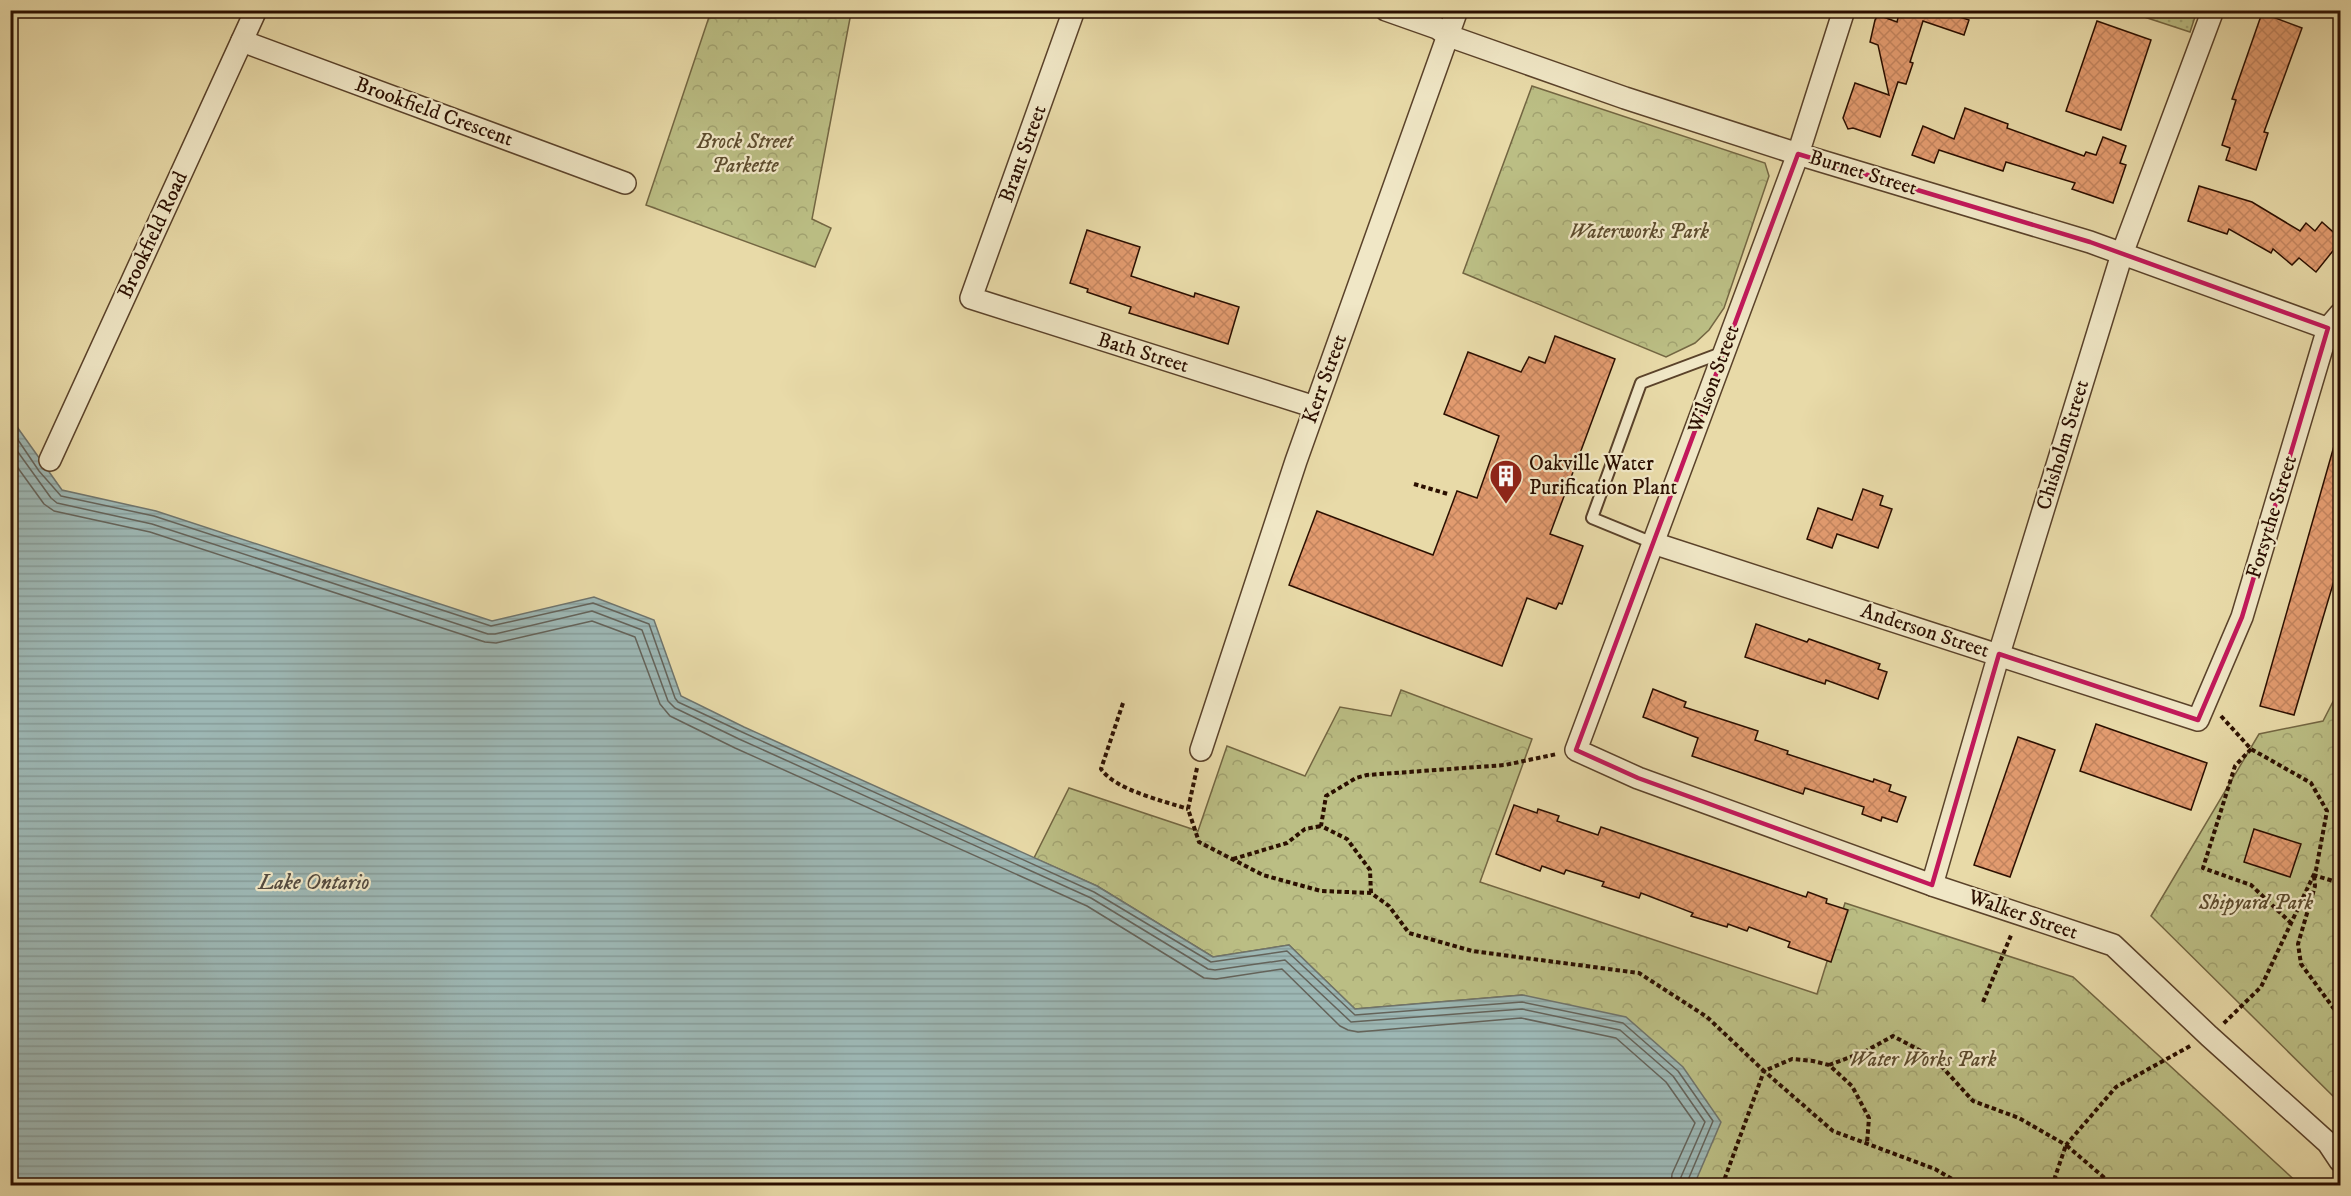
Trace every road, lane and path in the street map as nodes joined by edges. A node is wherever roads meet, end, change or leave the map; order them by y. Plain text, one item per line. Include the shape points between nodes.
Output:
1 (256, 10) edge
2 (1074, 10) edge
3 (1386, 10) edge
4 (1457, 10) edge
5 (1844, 10) edge
6 (2213, 10) edge
7 (1449, 36) junction
8 (242, 41) junction
9 (1798, 153) junction
10 (625, 183) dead end
11 (2122, 254) junction
12 (971, 298) joint
13 (2336, 325) edge
14 (1724, 351) junction
15 (1315, 407) junction
16 (50, 460) dead end
17 (1414, 484) dead end
18 (1448, 494) dead end
19 (1653, 543) junction
20 (1999, 654) junction
21 (1123, 703) dead end
22 (2202, 710) junction
23 (2251, 749) junction
24 (1201, 750) joint
25 (1576, 750) junction
26 (1188, 809) junction
27 (1321, 826) junction
28 (1233, 859) junction
29 (2313, 875) junction
30 (2340, 884) edge
31 (1932, 885) junction
32 (1371, 893) junction
33 (2340, 898) edge
34 (2020, 914) junction
35 (2291, 923) junction
36 (2261, 987) dead end
37 (1983, 1002) dead end
38 (2340, 1017) edge
39 (1829, 1065) junction
40 (1764, 1071) junction
41 (2116, 1087) dead end
42 (1867, 1143) junction
43 (2066, 1145) junction
44 (2340, 1161) edge
45 (1722, 1185) edge
46 (1964, 1185) edge
47 (2060, 1185) edge
48 (2114, 1185) edge

1 - 8 street, Brookfield Road
2 - 12 street, Brant Street
3 - 7 street, Burnet Street
4 - 7 street, Kerr Street
5 - 9 street, Wilson Street
6 - 11 street, Chisholm Street
7 - 9 street, Burnet Street
7 - 15 street, Kerr Street
8 - 10 street, Brookfield Crescent
8 - 16 street, Brookfield Road
9 - 11 street, Burnet Street
9 - 14 street, Wilson Street
11 - 13 street, Burnet Street
11 - 20 street, Chisholm Street
12 - 15 street, Bath Street
13 - 22 street, Forsythe Street via 2242,617
14 - 19 street, Wilson Street
14 - 19 lane via 1641,383 1592,518
15 - 24 street, Kerr Street
17 - 18 path
19 - 20 street, Anderson Street
19 - 25 street, Wilson Street
20 - 22 street, Anderson Street
20 - 31 street, Chisholm Street
21 - 26 path via 1101,769 1119,784
22 - 23 path
23 - 29 path via 2311,783 2327,811
23 - 35 path via 2235,766 2204,868 2252,885
24 - 26 path
25 - 27 path via 1505,765 1367,774 1326,796
25 - 31 street, Walker Street via 1638,778
26 - 28 path via 1199,842
27 - 28 path via 1305,829 1287,843
27 - 32 path via 1347,839 1370,870
28 - 32 path via 1263,875 1322,891
29 - 30 path
29 - 35 path
29 - 38 path via 2315,886 2298,944 2301,964
30 - 33 path via 2336,897
31 - 34 street, Walker Street
32 - 40 path via 1389,906 1409,933 1472,951 1639,973 1707,1017
34 - 37 path
34 - 44 street, Walker Street via 2113,945 2328,1143
35 - 36 path
39 - 40 path via 1792,1059
39 - 42 path via 1852,1086 1869,1118
39 - 43 path via 1893,1036 1934,1058 1973,1101 2019,1118
40 - 42 path via 1833,1131
40 - 45 path
41 - 43 path
42 - 46 path via 1935,1168
43 - 47 path via 2055,1177
43 - 48 path

